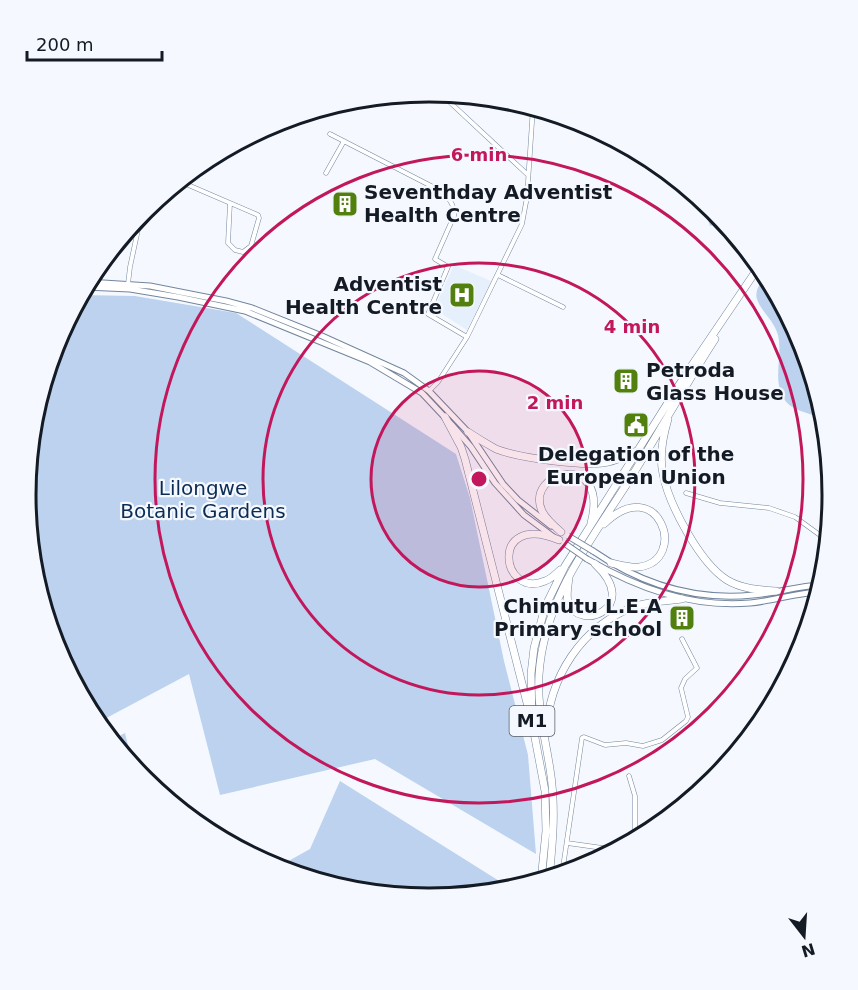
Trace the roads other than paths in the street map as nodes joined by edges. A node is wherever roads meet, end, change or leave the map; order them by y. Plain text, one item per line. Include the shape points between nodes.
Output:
1 (450, 103) edge
2 (532, 115) edge
3 (330, 134) dead end
4 (344, 141) junction
5 (326, 173) dead end
6 (528, 176) junction
7 (188, 185) edge
8 (230, 203) junction
9 (138, 232) edge
10 (498, 275) junction
11 (754, 275) edge
12 (99, 283) edge
13 (128, 284) junction
14 (96, 287) edge
15 (563, 307) dead end
16 (731, 311) junction
17 (467, 337) junction
18 (429, 391) junction
19 (672, 408) junction
20 (445, 417) junction
21 (468, 432) junction
22 (639, 450) junction
23 (627, 477) junction
24 (686, 493) dead end
25 (593, 530) junction
26 (564, 534) junction
27 (820, 534) edge
28 (561, 542) junction
29 (610, 563) junction
30 (595, 564) junction
31 (567, 570) junction
32 (811, 585) edge
33 (776, 591) junction
34 (810, 593) edge
35 (681, 595) junction
36 (682, 639) dead end
37 (532, 722) junction
38 (546, 747) junction
39 (628, 776) dead end
40 (634, 830) edge
41 (567, 843) junction
42 (601, 848) edge
43 (564, 864) edge
44 (550, 869) edge
45 (543, 871) edge

1 - 6 street
2 - 6 street
3 - 4 street
4 - 5 street
4 - 17 street via 439,190 449,199 454,216 435,259 448,267 428,314
6 - 10 street via 522,224
7 - 8 street
8 - 8 street via 259,216 251,246 243,252 228,243
9 - 13 street
10 - 15 street
10 - 17 street
11 - 16 highway, M1
12 - 13 main road
13 - 18 main road via 252,308 380,361
14 - 20 main road via 130,289 245,311 370,362 422,393
16 - 19 highway, M1
16 - 22 highway, M1
17 - 18 street
18 - 21 main road
19 - 23 highway, M1
19 - 33 highway via 664,430 663,473 677,512 701,556 713,570 734,583
20 - 28 main road via 524,515
20 - 37 highway via 465,459
21 - 22 highway via 514,455 573,462 610,462
21 - 26 main road via 503,484 541,520
22 - 23 highway, M1
23 - 25 highway, M1
24 - 27 street via 720,503 769,508 795,517
25 - 26 highway via 592,491 580,477 566,473 550,480 540,498 543,512
25 - 29 highway via 632,507 655,513 664,527 664,547 653,561 638,567
25 - 31 highway, M1
26 - 29 main road, bridge
28 - 30 main road, bridge
28 - 31 highway via 534,533 520,537 510,549 509,564 517,577 531,583
29 - 35 main road
30 - 31 highway via 612,585 610,604 600,614 585,616 570,605
30 - 35 main road via 644,587
31 - 37 highway, M1 via 545,607 534,648
31 - 38 highway, M1 via 541,649 538,702
32 - 33 main road
33 - 35 main road via 735,596
34 - 35 main road via 732,604
35 - 38 highway via 638,606 602,624 584,640 570,657 552,694
36 - 41 street via 697,668 681,688 688,711 686,722 663,740 643,746 600,744 582,738
37 - 45 highway, M1 via 545,791
38 - 44 highway, M1 via 554,813
39 - 40 street via 635,796
41 - 42 street
41 - 43 street

